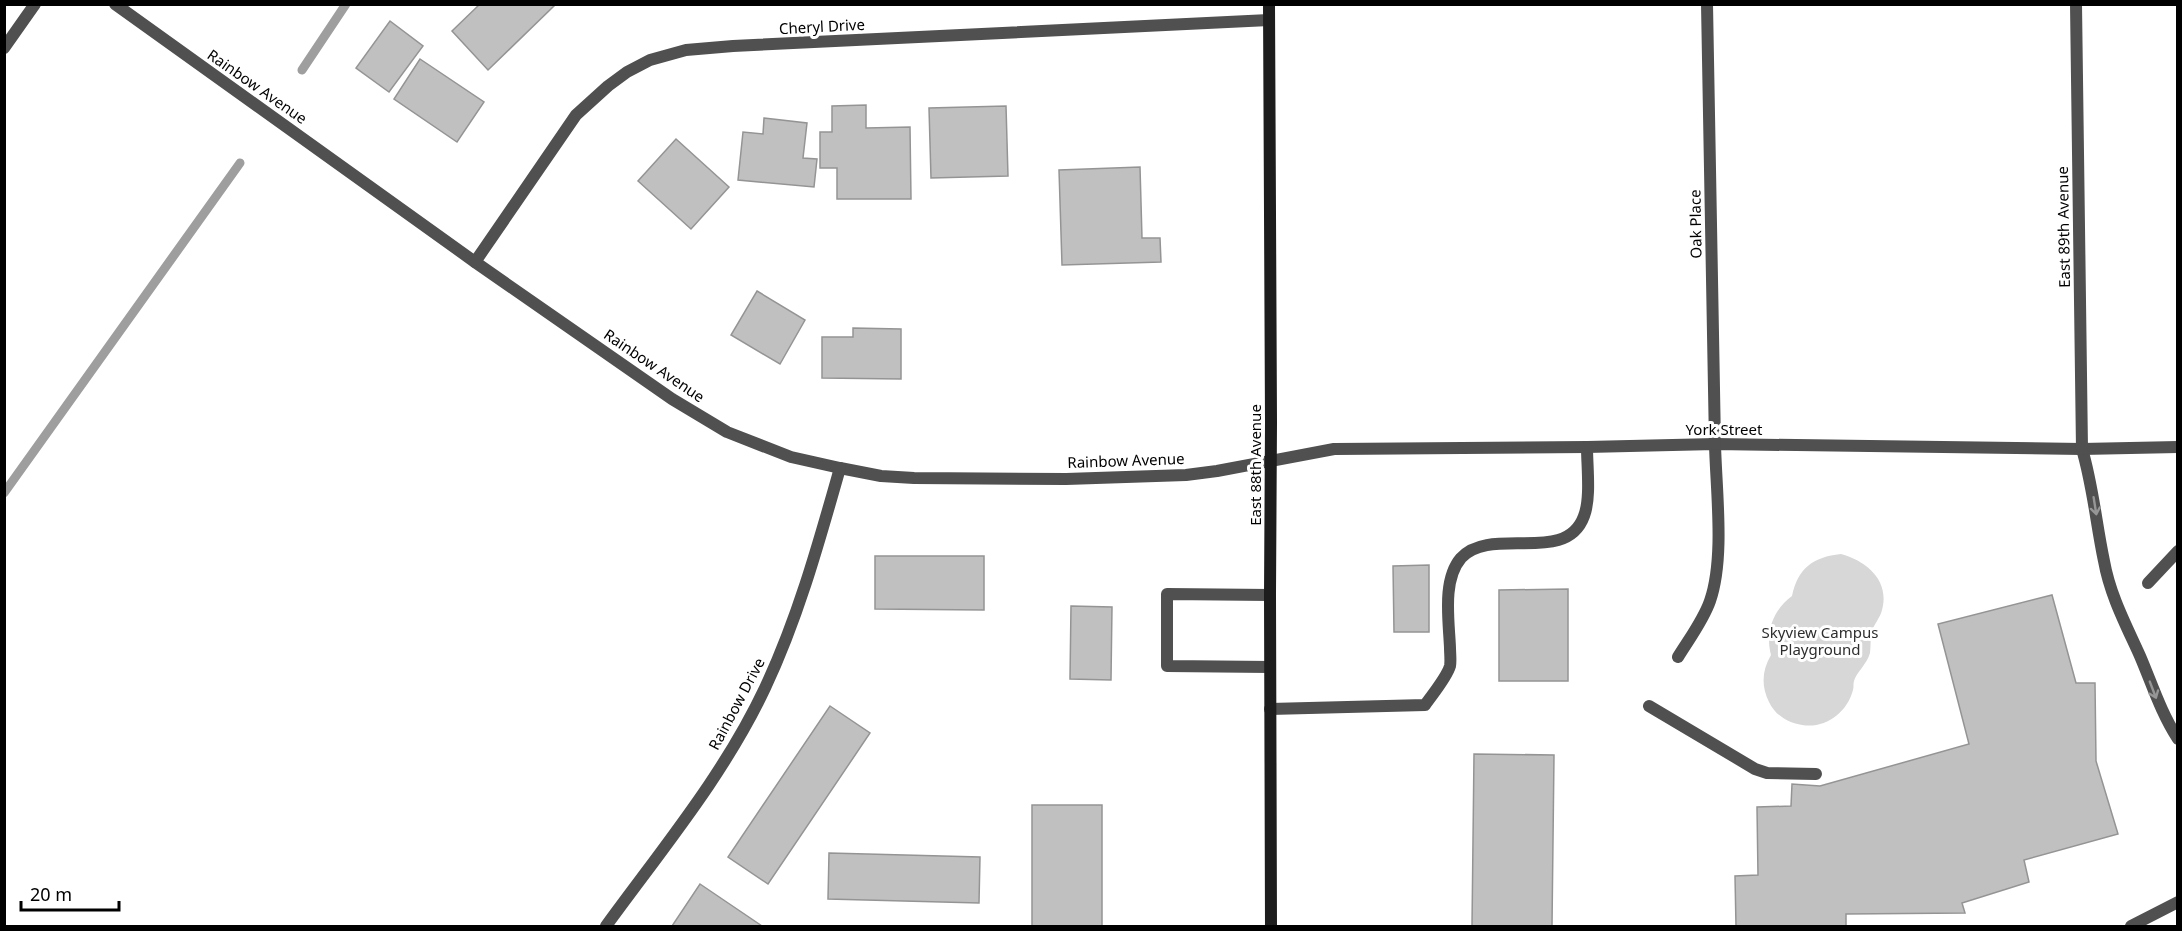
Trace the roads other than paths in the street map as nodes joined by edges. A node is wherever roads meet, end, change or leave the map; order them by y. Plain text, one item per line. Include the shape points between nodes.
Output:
1 (35, 4) edge
2 (115, 4) edge
3 (1269, 4) edge
4 (1707, 4) edge
5 (2076, 4) edge
6 (1269, 20) junction
7 (4, 48) edge
8 (475, 262) junction
9 (1715, 444) junction
10 (1587, 447) junction
11 (2178, 447) edge
12 (2082, 449) junction
13 (1271, 460) junction
14 (840, 468) junction
15 (2178, 551) edge
16 (2148, 583) dead end
17 (1270, 595) junction
18 (1678, 657) dead end
19 (1270, 667) junction
20 (1650, 706) dead end
21 (1270, 709) junction
22 (2178, 739) edge
23 (1816, 774) dead end
24 (2178, 902) edge
25 (606, 927) edge
26 (1271, 927) edge
27 (2131, 927) edge

1 - 7 street
2 - 8 street, Rainbow Avenue
3 - 6 main road, East 88th Avenue
4 - 9 street, Oak Place
5 - 12 street, East 89th Avenue
6 - 8 street, Cheryl Drive via 733,46 686,50 650,60 608,86 576,115
6 - 13 main road, East 88th Avenue
8 - 14 street, Rainbow Avenue via 672,399 728,432 791,457
9 - 10 street, York Street
9 - 12 street, York Street
9 - 18 street, Oak Place via 1715,582 1710,602
10 - 13 street, York Street via 1334,448
10 - 21 street via 1587,502 1576,529 1551,542 1485,545 1462,557 1455,567 1449,592 1450,666 1425,705
11 - 12 street, York Street
12 -> 22 street, East 89th Avenue via 2114,598 2164,717
13 - 14 street, Rainbow Avenue via 1186,475 1096,478 924,479
13 - 17 main road, East 88th Avenue
14 - 25 street, Rainbow Drive via 791,627 765,688 698,803
15 - 16 street
17 - 19 main road, East 88th Avenue
17 - 19 street via 1167,594 1167,666
19 - 21 main road, East 88th Avenue
20 - 23 street via 1755,769 1773,774
21 - 26 main road, East 88th Avenue
24 - 27 street

